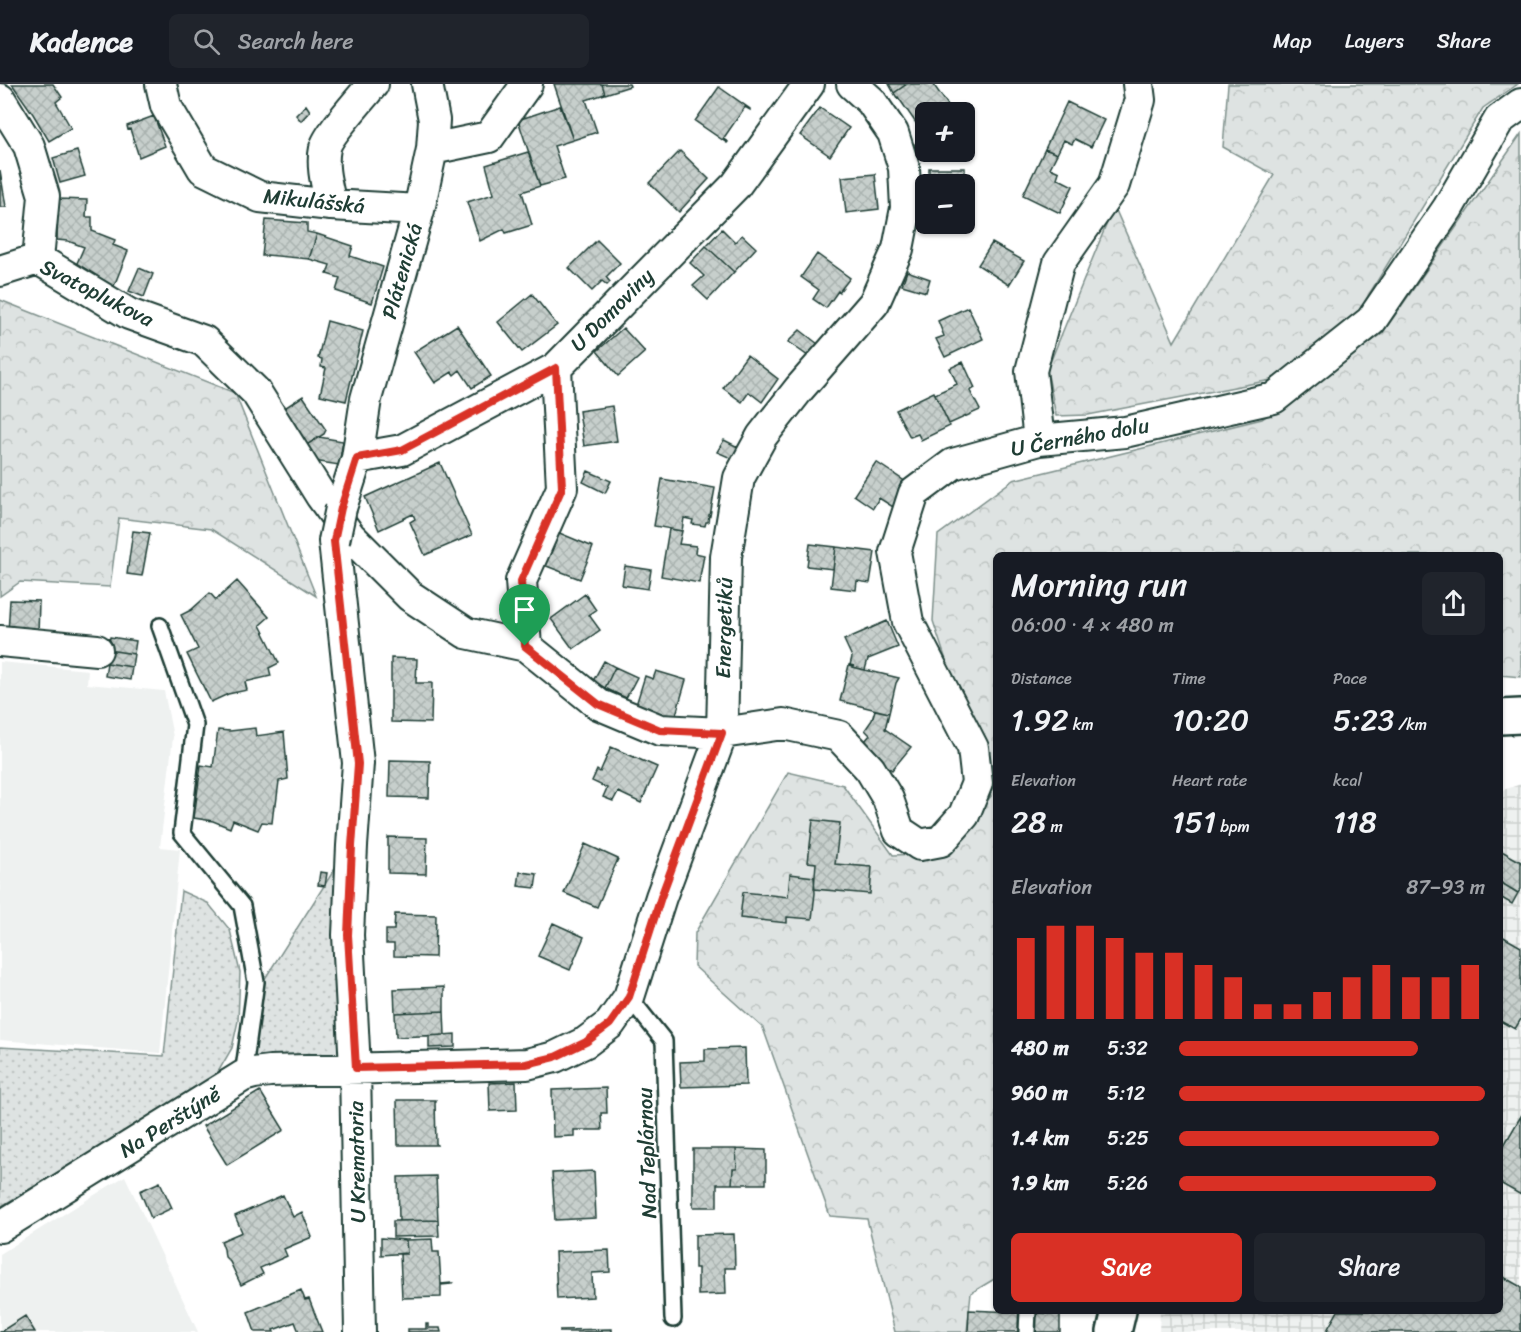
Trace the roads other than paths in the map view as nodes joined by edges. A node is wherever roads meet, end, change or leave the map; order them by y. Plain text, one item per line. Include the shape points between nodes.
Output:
1 (161, 84) edge
2 (373, 84) edge
3 (427, 84) edge
4 (526, 84) edge
5 (809, 84) edge
6 (852, 84) edge
7 (1138, 84) edge
8 (0, 99) edge
9 (1521, 104) edge
10 (432, 149) junction
11 (331, 204) junction
12 (419, 210) junction
13 (38, 259) junction
14 (0, 271) edge
15 (556, 368) junction
16 (1039, 440) junction
17 (357, 458) junction
18 (160, 626) dead end
19 (0, 641) edge
20 (525, 646) junction
21 (97, 650) dead end
22 (1521, 716) edge
23 (1503, 717) edge
24 (722, 733) junction
25 (629, 997) junction
26 (356, 1068) junction
27 (243, 1077) junction
28 (0, 1227) edge
29 (1028, 1314) edge
30 (1112, 1314) edge
31 (1118, 1314) edge
32 (673, 1319) dead end
33 (360, 1332) edge
34 (1027, 1332) edge
35 (1113, 1332) edge

1 - 11 street, Mikulášská via 166,106 203,170 260,197
2 - 11 street via 325,146 323,166
3 - 10 street, Plátenická via 434,120
4 - 10 street via 489,137
5 - 15 street, U Domoviny via 736,185
6 - 24 street, Energetiků via 871,101 893,133 904,168 906,208 898,249 874,303 762,436 739,478 726,558
7 - 16 street via 1140,100 1114,185 1059,263 1031,371
8 - 13 street via 29,147 44,196
9 - 16 street, U Černého dolu via 1499,120 1448,208 1371,321 1274,398 1125,432
10 - 12 street, Plátenická
11 - 12 street, Mikulášská
12 - 17 street, Plátenická via 366,399
13 - 14 street, Svatoplukova
13 - 20 street, Svatoplukova via 129,314 204,341 256,392 350,536 410,596 466,633
15 - 17 street, U Domoviny via 402,450
15 - 20 street via 562,488 521,581
16 - 24 street, U Černého dolu via 953,464 914,493 895,552 908,622 973,748 977,783 964,815 941,841 920,845 900,831 888,799 870,769 839,736 783,724
17 - 26 street, U Krematoria, bridge via 334,541 358,764 348,935
18 - 27 lane via 195,724 182,833 242,906 256,982
19 - 21 street
20 - 24 street via 598,704 660,730
22 - 23 street
24 - 25 street via 661,897
25 - 26 street via 610,1024 586,1042 555,1057 526,1064
25 - 32 lane, Nad Teplárnou via 664,1041
26 - 27 street, Na Perštýně via 270,1071
26 - 33 street, U Krematoria
27 - 28 street, Na Perštýně
29 - 34 lane
30 - 35 street
31 - 35 street

